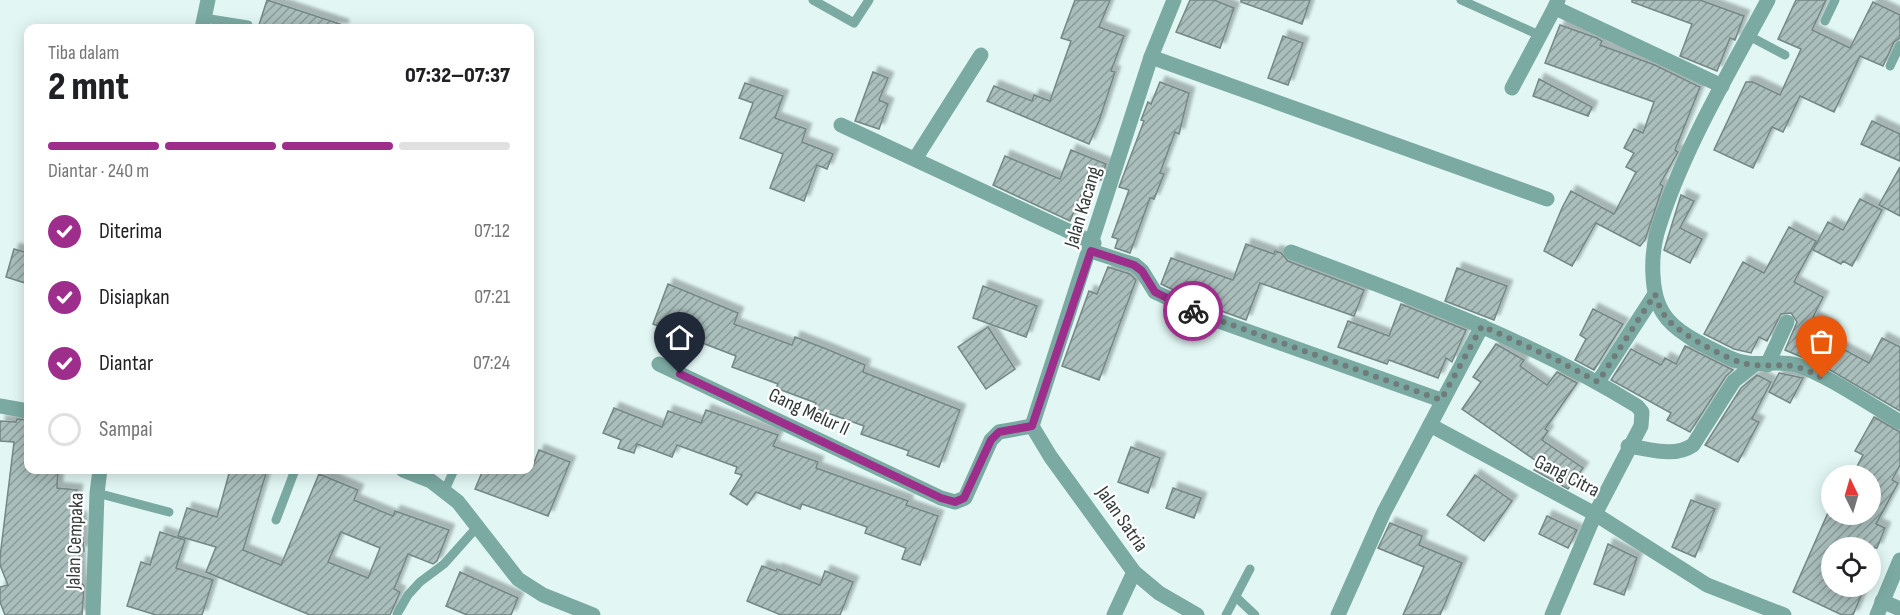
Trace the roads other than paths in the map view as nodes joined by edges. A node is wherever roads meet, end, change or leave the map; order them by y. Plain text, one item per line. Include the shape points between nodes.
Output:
1 (208, 0) edge
2 (813, 0) edge
3 (869, 0) edge
4 (1174, 0) edge
5 (1461, 0) edge
6 (1768, 0) edge
7 (1835, 0) edge
8 (1556, 4) edge
9 (1825, 21) dead end
10 (203, 23) edge
11 (218, 24) edge
12 (1539, 35) junction
13 (1749, 36) junction
14 (1900, 45) edge
15 (981, 55) dead end
16 (1785, 55) dead end
17 (1151, 57) junction
18 (1890, 66) dead end
19 (1722, 86) junction
20 (1512, 88) dead end
21 (841, 125) dead end
22 (915, 159) junction
23 (1547, 200) dead end
24 (1092, 247) junction
25 (1291, 252) dead end
26 (1655, 294) junction
27 (1787, 322) dead end
28 (1482, 326) junction
29 (660, 364) dead end
30 (1760, 365) junction
31 (1598, 382) junction
32 (1441, 400) junction
33 (0, 406) edge
34 (24, 410) edge
35 (1900, 422) edge
36 (1430, 425) junction
37 (1032, 426) junction
38 (1629, 446) junction
39 (99, 474) edge
40 (293, 474) edge
41 (411, 474) edge
42 (452, 474) edge
43 (445, 490) junction
44 (97, 493) junction
45 (169, 512) dead end
46 (1596, 514) junction
47 (276, 519) dead end
48 (478, 526) junction
49 (1900, 560) edge
50 (1250, 569) dead end
51 (1134, 572) junction
52 (1236, 597) junction
53 (1879, 608) edge
54 (1900, 609) edge
55 (397, 614) edge
56 (93, 615) edge
57 (593, 615) edge
58 (1113, 615) edge
59 (1197, 615) edge
60 (1226, 615) edge
61 (1255, 615) edge
62 (1338, 615) edge
63 (1552, 615) edge
64 (1784, 615) edge

1 - 10 street
2 - 3 lane via 854,23
4 - 17 street, Jalan Kacang
5 - 12 lane
6 - 13 street
7 - 9 lane
8 - 12 street
8 - 19 street
10 - 11 lane
12 - 20 street
13 - 16 lane
13 - 19 street
14 - 18 lane
15 - 22 street
17 - 23 street
17 - 24 street, Jalan Kacang
19 - 26 street via 1657,235
21 - 22 street
22 - 24 street
24 - 32 street via 1134,265 1155,292 1213,319
24 - 37 street, Jalan Kacang
25 - 28 street
26 - 30 street via 1662,313 1676,328 1731,358
26 - 31 street
27 - 30 street
28 - 31 street
28 - 32 street
29 - 37 street, Gang Melur II via 955,502 964,498 991,440 999,432
30 - 35 street via 1782,363 1805,368
30 - 38 street via 1734,381 1693,445 1684,451
31 - 38 street via 1642,412 1641,426
32 - 36 street
33 - 34 street
36 - 46 street, Gang Citra
36 - 62 street via 1384,512
37 - 51 street, Jalan Satria
38 - 46 street
39 - 44 street, Jalan Cempaka
40 - 47 lane
41 - 43 street
42 - 43 lane
43 - 48 street
44 - 45 lane
44 - 56 street, Jalan Cempaka
46 - 63 street
46 - 64 street, Gang Citra via 1707,585
48 - 55 lane via 444,564 408,595
48 - 57 street via 518,579 543,595
49 - 53 street
50 - 52 lane
51 - 58 street
51 - 59 street, Jalan Satria via 1159,593
52 - 60 lane
52 - 61 lane
53 - 54 street

